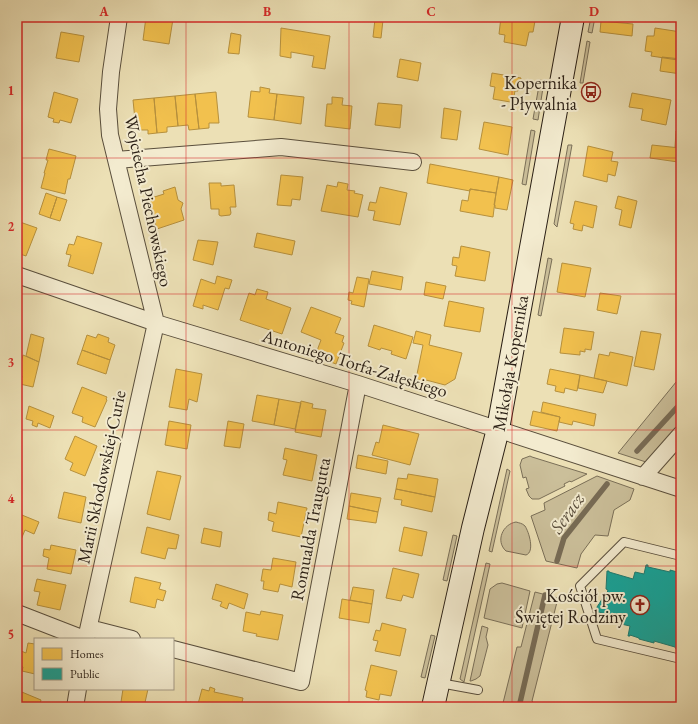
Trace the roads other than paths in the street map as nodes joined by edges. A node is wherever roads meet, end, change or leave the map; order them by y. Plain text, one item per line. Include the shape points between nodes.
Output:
1 (119, 17) edge
2 (573, 17) edge
3 (116, 160) junction
4 (413, 162) dead end
5 (17, 275) edge
6 (156, 322) junction
7 (358, 384) junction
8 (498, 429) junction
9 (681, 434) edge
10 (643, 477) junction
11 (681, 489) edge
12 (681, 556) edge
13 (17, 613) edge
14 (86, 635) edge
15 (120, 638) edge
16 (174, 649) edge
17 (681, 659) edge
18 (439, 682) junction
19 (78, 690) edge
20 (478, 690) dead end
21 (75, 707) edge
22 (433, 707) edge

1 - 3 street, Wojciecha Piechowskiego via 108,109 110,135
2 - 8 street, Mikołaja Kopernika
3 - 4 street via 281,147
3 - 6 street, Wojciecha Piechowskiego
5 - 6 street, Antoniego Torfa-Załęskiego
6 - 7 street, Antoniego Torfa-Załęskiego
6 - 14 street, Marii Skłodowskiej-Curie
7 - 8 street, Antoniego Torfa-Załęskiego
7 - 16 street, Romualda Traugutta via 301,682
8 - 10 street, Antoniego Torfa-Załęskiego
8 - 18 street, Mikołaja Kopernika
9 - 10 street
10 - 11 street, Antoniego Torfa-Załęskiego
12 - 17 lane via 624,542 580,586 597,639
13 - 14 street
14 - 15 street
18 - 20 lane
18 - 22 street, Mikołaja Kopernika
19 - 21 street

